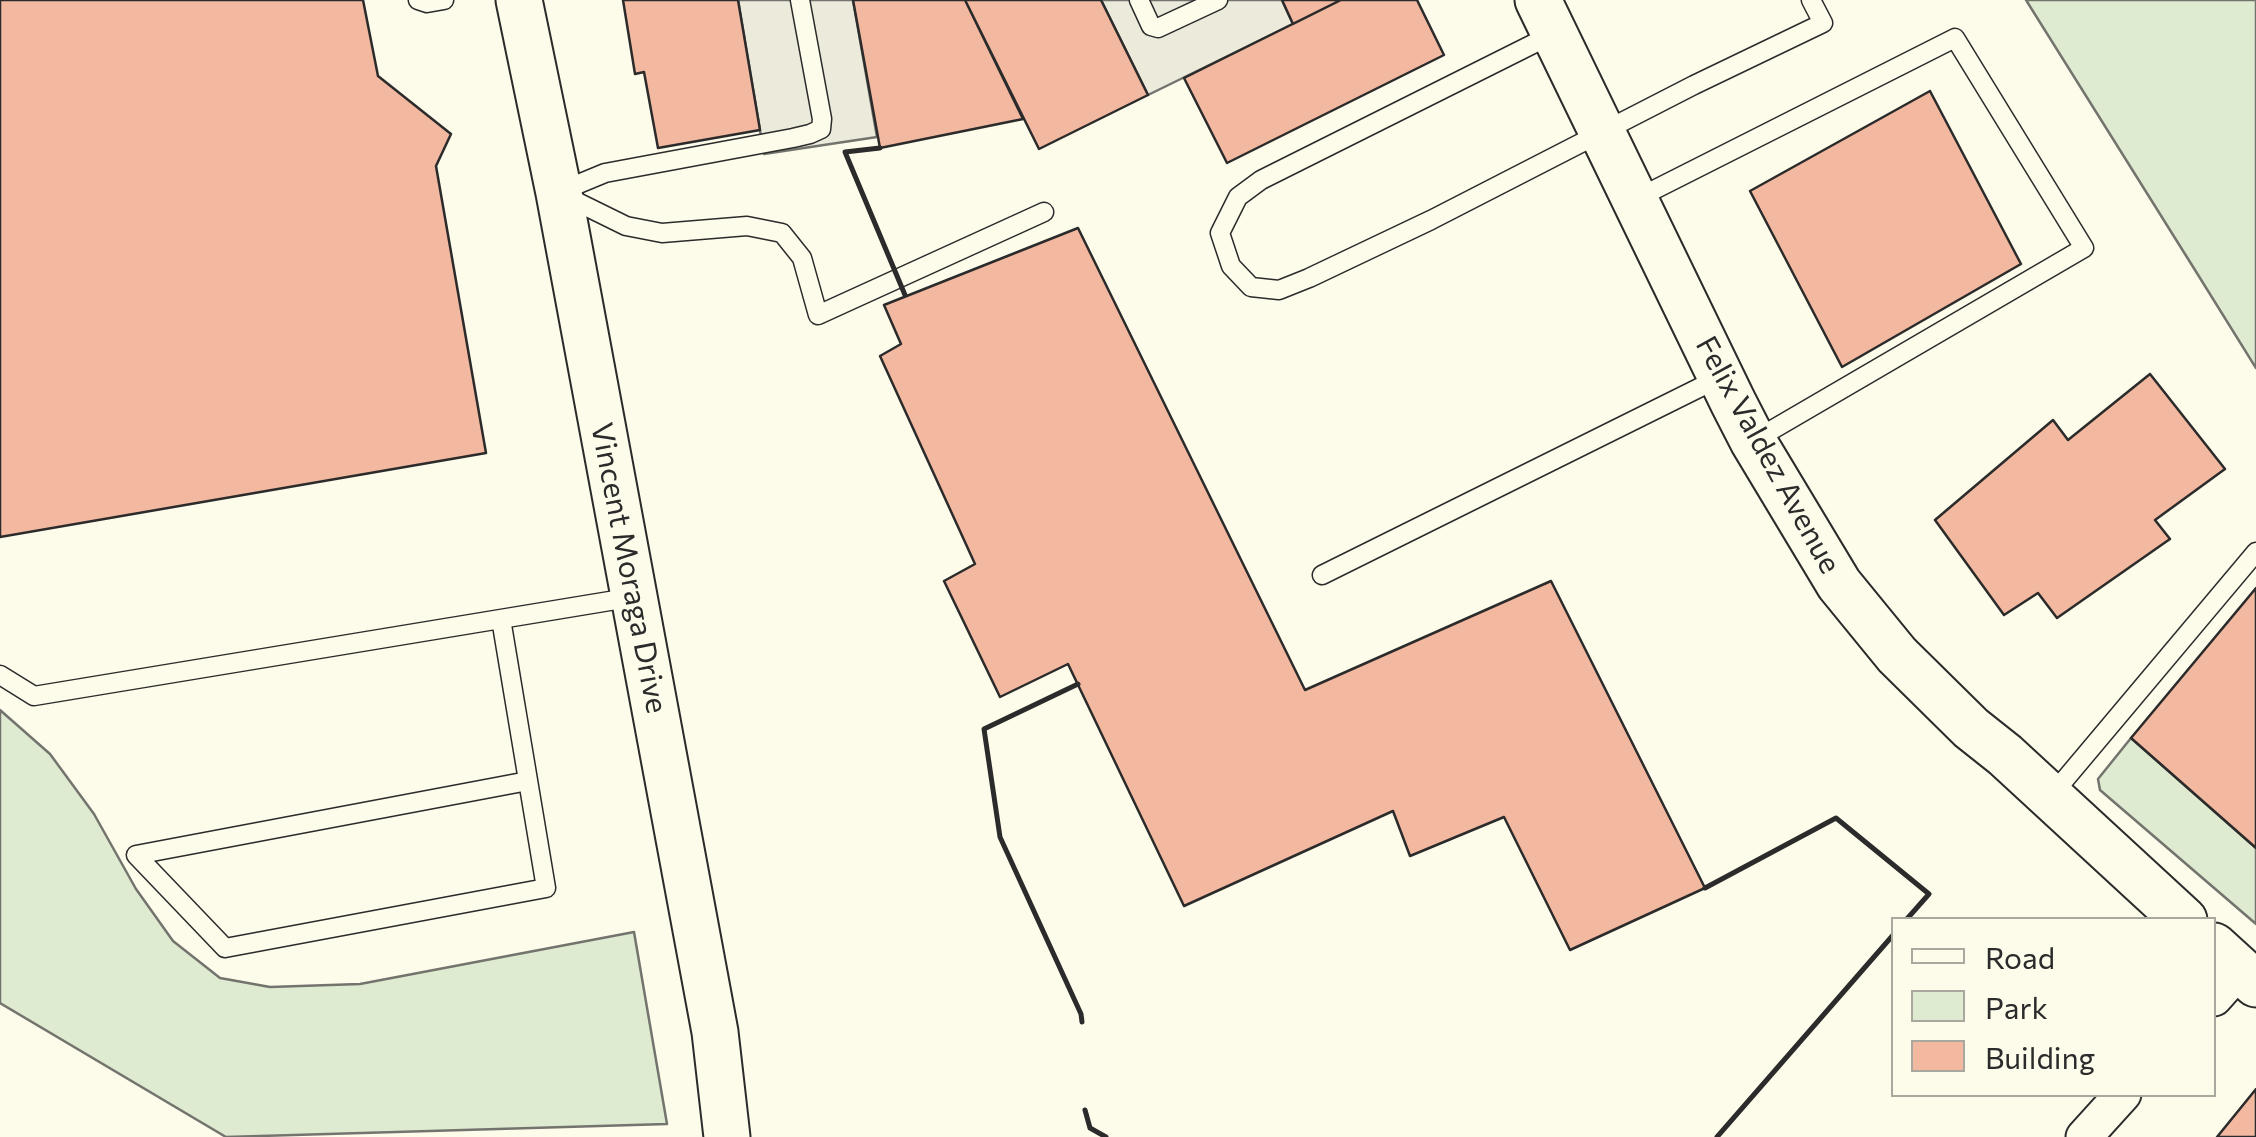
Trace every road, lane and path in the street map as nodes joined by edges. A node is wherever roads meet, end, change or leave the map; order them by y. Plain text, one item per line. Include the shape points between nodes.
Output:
1 (418, 0) edge
2 (444, 0) edge
3 (518, 0) edge
4 (800, 0) edge
5 (1139, 0) edge
6 (1218, 0) edge
7 (1811, 0) edge
8 (1546, 17) edge
9 (1601, 132) junction
10 (559, 192) junction
11 (1634, 200) junction
12 (1044, 212) dead end
13 (1721, 377) junction
14 (1752, 441) junction
15 (2256, 552) edge
16 (1322, 574) dead end
17 (634, 597) junction
18 (501, 619) junction
19 (0, 675) edge
20 (528, 781) junction
21 (2050, 797) junction
22 (2181, 917) edge
23 (2121, 1097) edge
24 (727, 1137) edge
25 (2084, 1137) edge

1 - 2 lane
3 - 10 street, Vincent Moraga Drive
4 - 10 lane via 821,128 605,173
5 - 6 lane via 1158,28
7 - 9 lane via 1822,23
8 - 9 street, Felix Valdez Avenue
8 - 9 lane via 1238,198 1220,233 1231,266 1251,288 1279,290
9 - 11 street, Felix Valdez Avenue
10 - 12 lane via 626,226 662,234 746,226 782,233 802,258 818,314
10 - 17 street, Vincent Moraga Drive
11 - 13 street, Felix Valdez Avenue
11 - 14 lane via 1955,38 2084,248
13 - 14 street, Felix Valdez Avenue
13 - 16 lane
14 - 21 street, Felix Valdez Avenue via 1839,584 1897,656
15 - 21 lane
17 - 18 lane
17 - 24 street, Vincent Moraga Drive via 715,1032
18 - 19 lane via 34,696
18 - 20 lane
20 - 20 lane via 546,888 225,948 136,855
21 - 22 street, Felix Valdez Avenue
23 - 25 street

